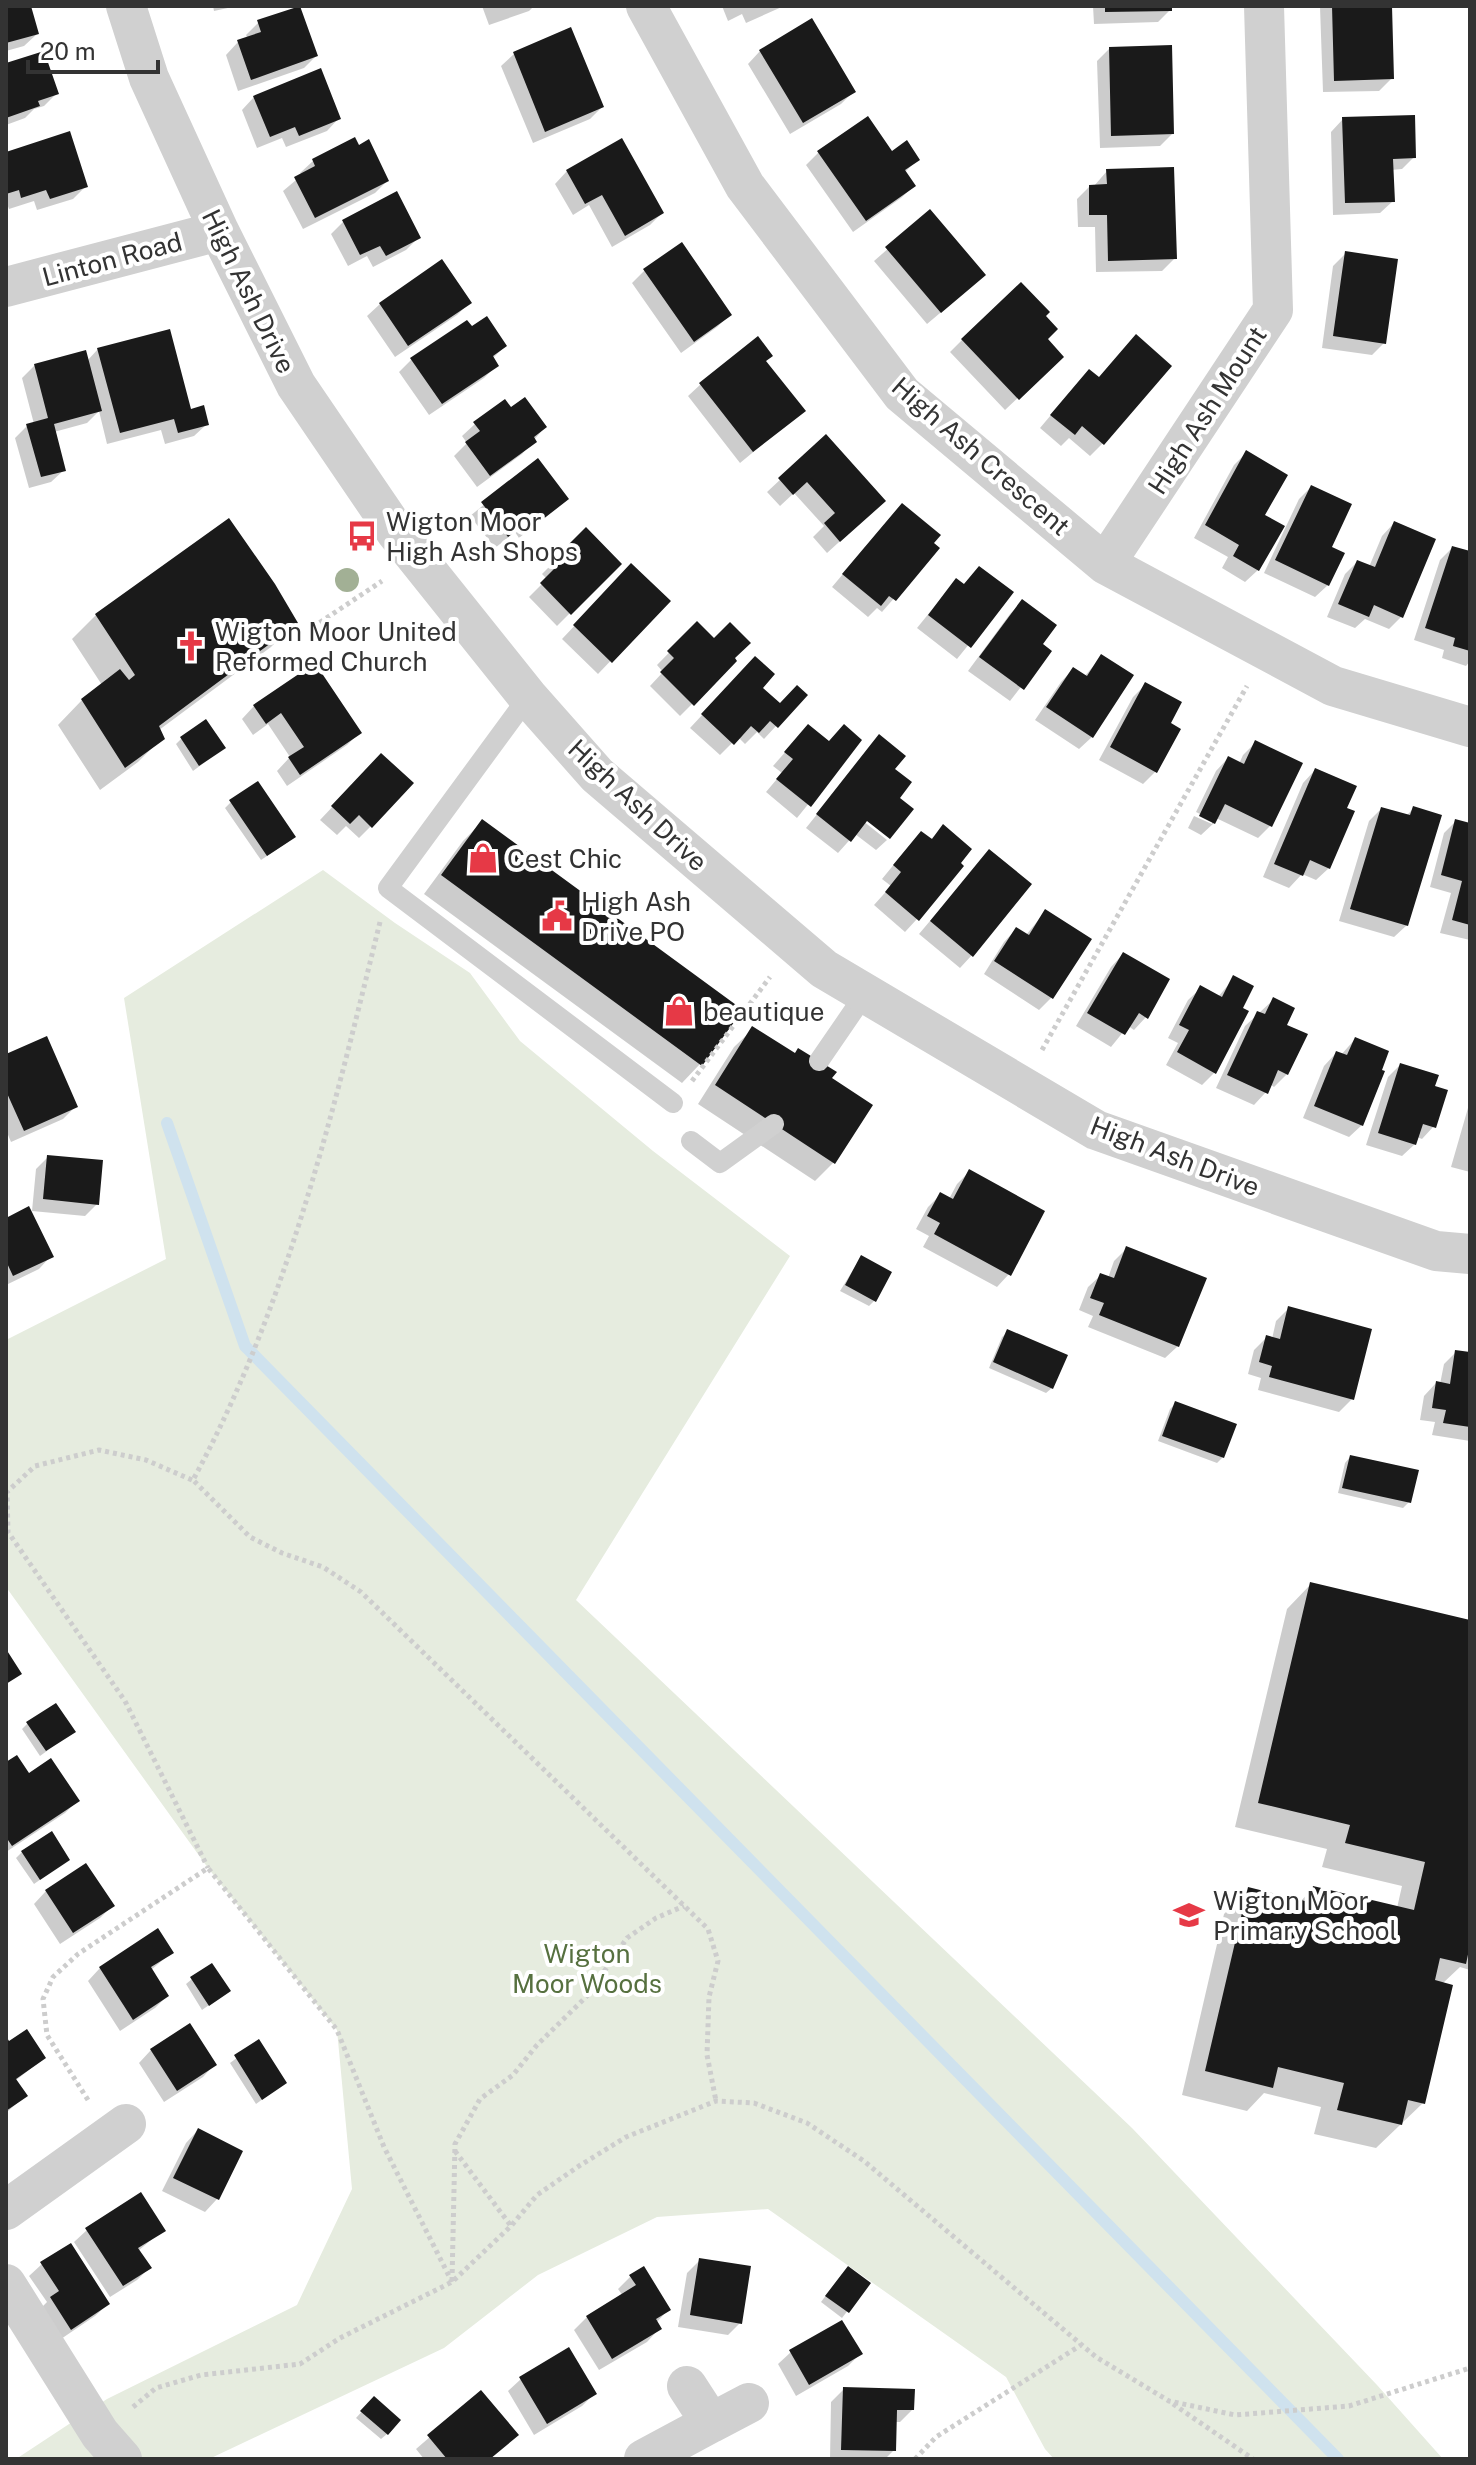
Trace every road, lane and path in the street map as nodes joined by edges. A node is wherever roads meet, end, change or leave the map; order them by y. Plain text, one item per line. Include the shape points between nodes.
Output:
1 (126, 6) edge
2 (646, 6) edge
3 (1264, 6) edge
4 (219, 231) junction
5 (6, 287) edge
6 (416, 557) junction
7 (1105, 564) junction
8 (313, 627) dead end
9 (1267, 651) junction
10 (528, 697) junction
11 (1470, 727) edge
12 (388, 888) junction
13 (794, 945) junction
14 (865, 994) junction
15 (819, 1061) dead end
16 (1022, 1086) junction
17 (673, 1103) joint
18 (774, 1124) dead end
19 (691, 1141) dead end
20 (1470, 1254) edge
21 (193, 1480) junction
22 (208, 1868) junction
23 (684, 1906) junction
24 (716, 2101) junction
25 (118, 2130) joint
26 (455, 2150) junction
27 (6, 2210) edge
28 (511, 2226) junction
29 (452, 2282) junction
30 (6, 2284) edge
31 (1081, 2345) junction
32 (1470, 2368) edge
33 (687, 2386) dead end
34 (1169, 2401) junction
35 (749, 2403) dead end
36 (711, 2423) junction
37 (111, 2446) edge
38 (644, 2459) edge
39 (915, 2459) edge
40 (1253, 2459) edge

1 - 4 street, High Ash Drive via 149,78
2 - 7 street, High Ash Crescent via 745,186 902,394
3 - 7 street, High Ash Mount via 1273,310
4 - 5 street, Linton Road
4 - 6 street, High Ash Drive via 296,385
6 - 8 path
6 - 10 street, High Ash Drive
7 - 9 street, High Ash Crescent
9 - 11 street, High Ash Crescent via 1333,686
9 - 16 path
10 - 12 lane
10 - 13 street, High Ash Drive via 597,775
12 - 17 lane
12 - 21 path via 329,1127 261,1332
13 - 14 street, High Ash Drive
13 - 17 path
14 - 15 lane
14 - 16 street, High Ash Drive
16 - 20 street, High Ash Drive via 1096,1130 1436,1251
18 - 19 lane via 720,1163
21 - 22 path via 146,1460 99,1450 35,1466 7,1492 8,1532 125,1701
21 - 23 path via 250,1537 323,1567 361,1592
22 - 25 path via 78,1954 53,1977 43,1999 47,2035
22 - 29 path via 337,2030 384,2147
23 - 24 path via 708,1929 718,1961 709,1997 707,2055
23 - 26 path via 627,1938 588,1995 513,2075 480,2099
24 - 28 path via 626,2137 537,2195
24 - 31 path via 754,2103 807,2123 841,2145
25 - 27 street
26 - 28 path
26 - 29 path
28 - 29 path
29 - 37 path via 300,2364 201,2375 156,2388
30 - 37 street
31 - 34 path
31 - 39 path via 936,2437
32 - 34 path via 1349,2406 1235,2415
33 - 36 street
34 - 40 path
35 - 36 street
36 - 38 street

